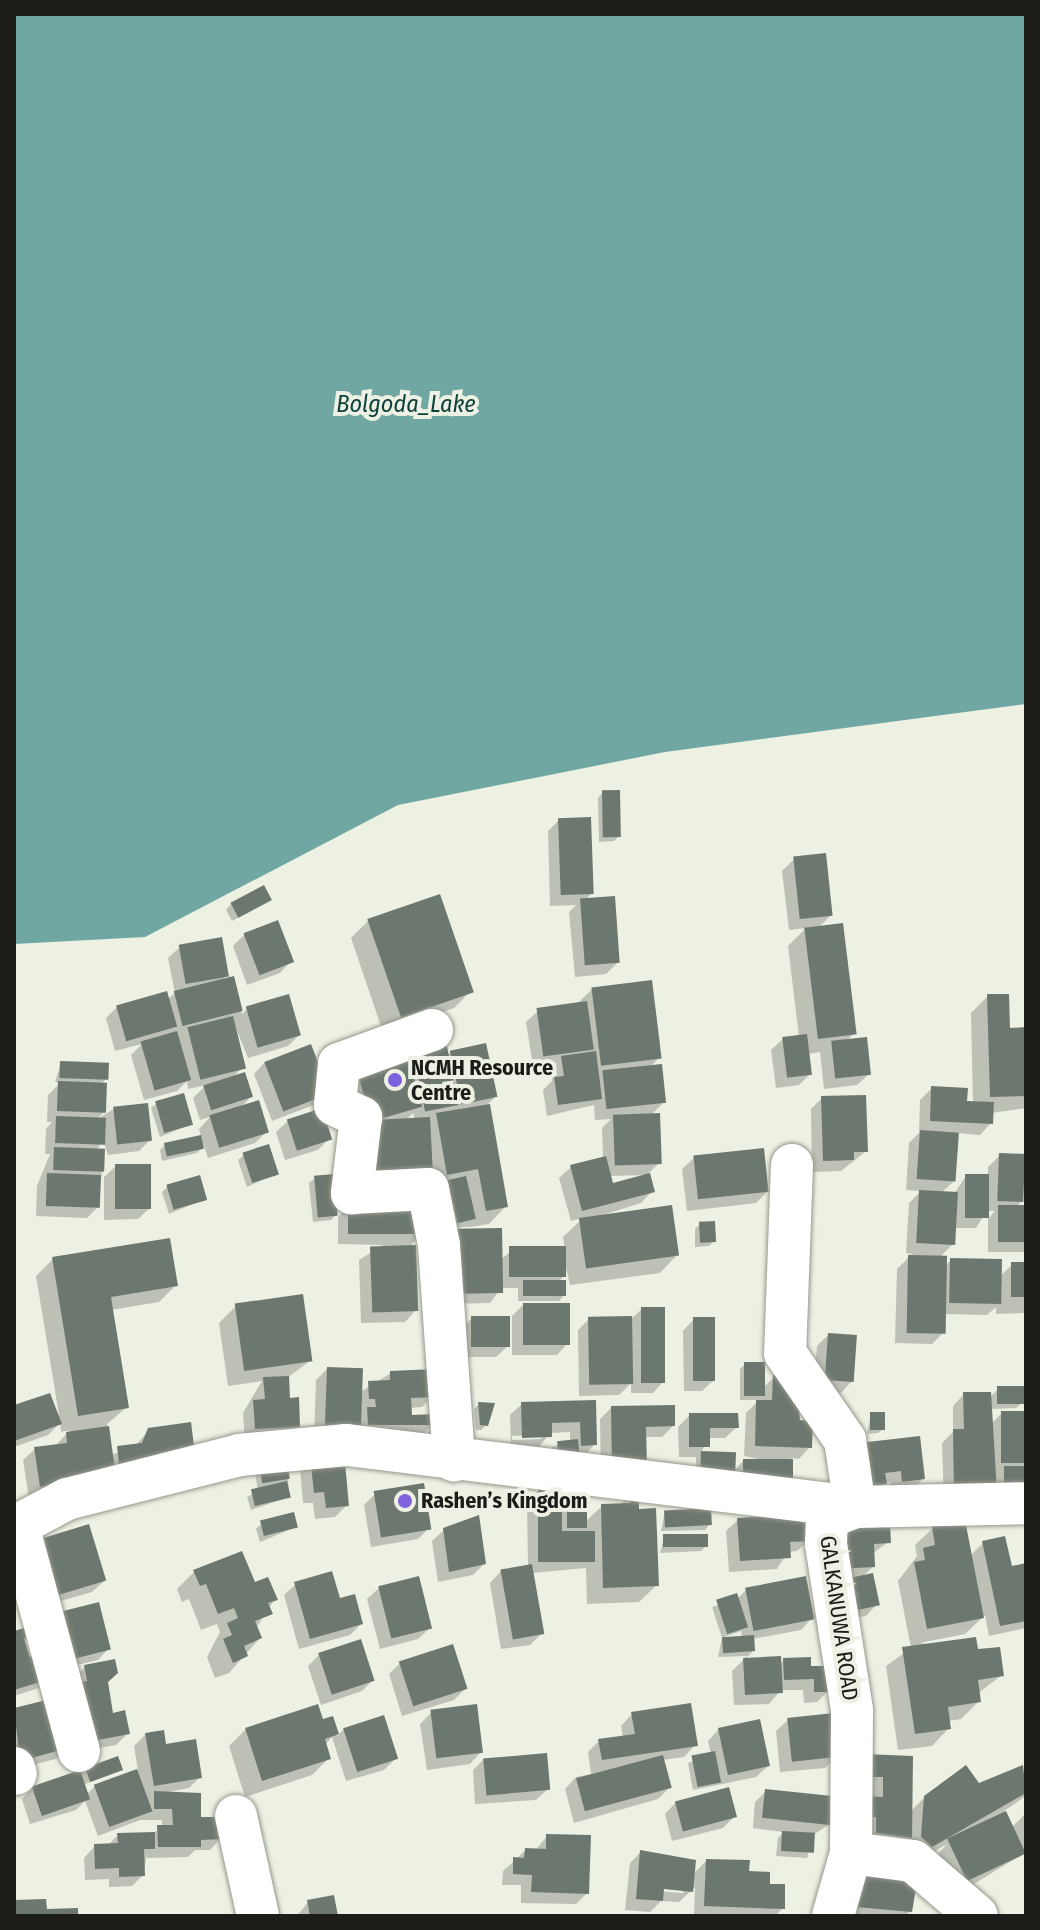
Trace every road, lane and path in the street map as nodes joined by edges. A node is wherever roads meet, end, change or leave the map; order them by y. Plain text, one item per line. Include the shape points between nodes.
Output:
1 (432, 1030) dead end
2 (792, 1165) dead end
3 (454, 1460) junction
4 (1026, 1503) edge
5 (855, 1507) junction
6 (16, 1526) edge
7 (79, 1751) dead end
8 (236, 1816) dead end
9 (851, 1853) junction
10 (258, 1916) edge
11 (833, 1916) edge
12 (977, 1916) edge

1 - 3 street via 339,1064 335,1105 361,1117 352,1193 428,1189 439,1245
2 - 5 street via 785,1353 845,1440
3 - 5 street
3 - 6 street via 347,1445 239,1455 67,1499
4 - 5 street, GALKANUWA ROAD
5 - 9 street, GALKANUWA ROAD via 827,1518 826,1544 852,1710
6 - 7 street
8 - 10 street
9 - 11 street, GALKANUWA ROAD
9 - 12 street via 913,1861

